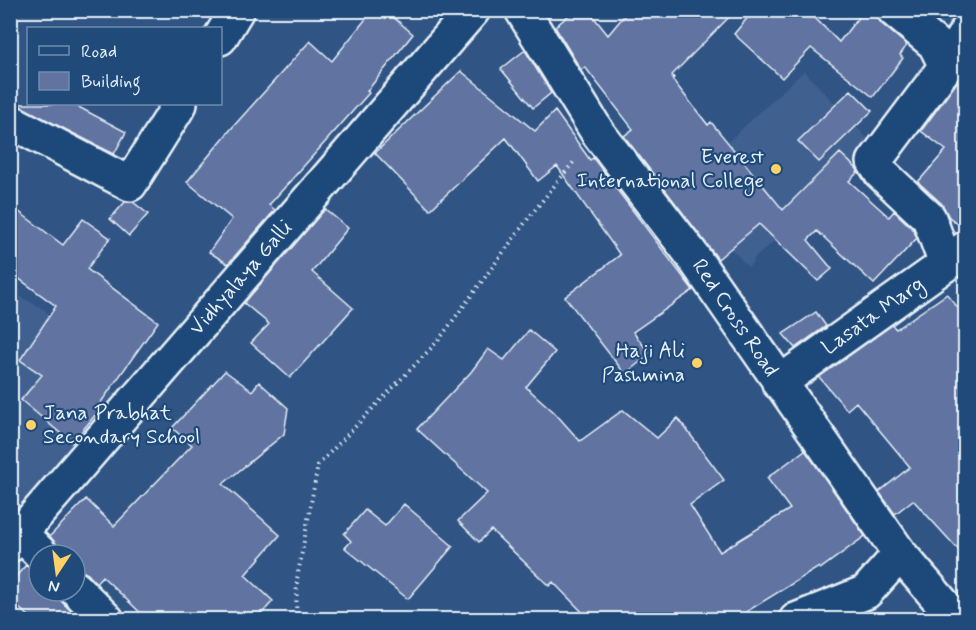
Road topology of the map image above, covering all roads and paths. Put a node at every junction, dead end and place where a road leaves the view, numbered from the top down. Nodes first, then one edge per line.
1 (237, 10) edge
2 (473, 10) edge
3 (522, 10) edge
4 (894, 10) edge
5 (966, 32) edge
6 (222, 35) edge
7 (945, 66) junction
8 (179, 105) edge
9 (10, 121) edge
10 (598, 133) junction
11 (956, 256) edge
12 (779, 383) junction
13 (24, 545) edge
14 (900, 554) junction
15 (87, 600) edge
16 (107, 620) edge
17 (296, 620) edge
18 (796, 620) edge
19 (957, 620) edge

1 - 6 street
2 - 13 street, Vidhyalaya Galli
3 - 10 street, Red Cross Road
4 - 7 street
5 - 7 street
7 - 11 street
8 - 9 street
10 - 12 street, Red Cross Road
10 - 17 path
11 - 12 street, Lasata Marg
12 - 14 street, Red Cross Road
14 - 18 street
14 - 19 street, Red Cross Road
15 - 16 street

